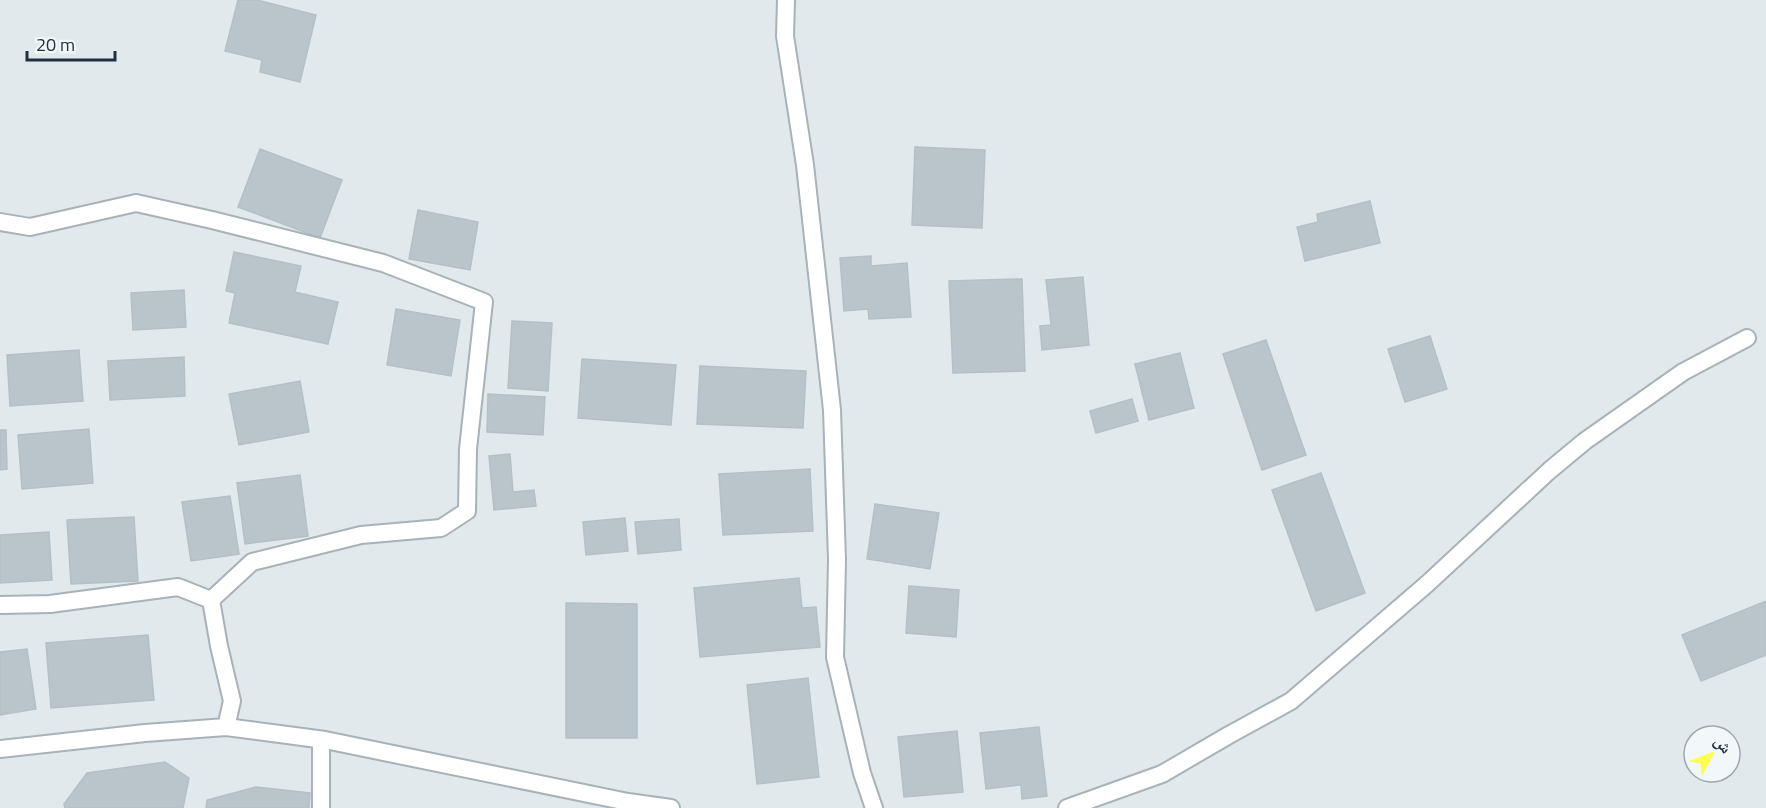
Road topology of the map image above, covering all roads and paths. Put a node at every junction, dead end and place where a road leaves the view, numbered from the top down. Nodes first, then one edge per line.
1 (786, 0) edge
2 (0, 222) edge
3 (1747, 338) dead end
4 (211, 600) junction
5 (0, 605) edge
6 (226, 727) junction
7 (321, 740) junction
8 (0, 749) edge
9 (321, 808) edge
10 (671, 808) edge
11 (873, 808) edge
12 (1067, 808) edge

1 - 11 street
2 - 4 street
3 - 12 street
4 - 5 street
4 - 6 street
6 - 7 street
6 - 8 street
7 - 9 street
7 - 10 street

